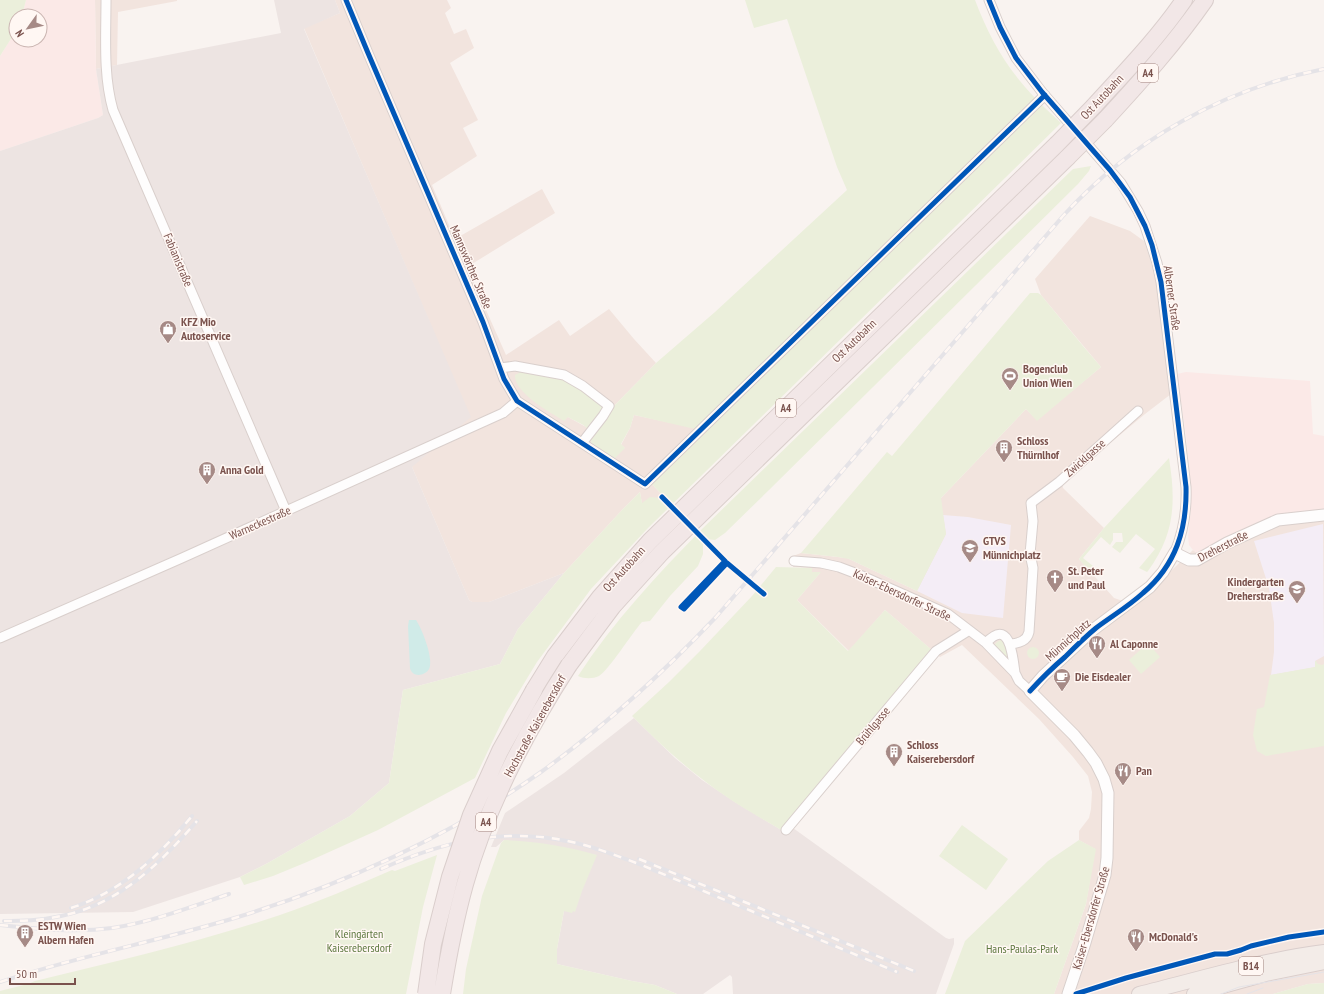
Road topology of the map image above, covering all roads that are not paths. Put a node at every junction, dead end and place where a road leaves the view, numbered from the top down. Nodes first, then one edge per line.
1 (106, 0) edge
2 (346, 0) edge
3 (990, 0) edge
4 (1184, 0) edge
5 (1205, 0) edge
6 (1045, 95) junction
7 (500, 368) junction
8 (516, 401) junction
9 (1138, 411) dead end
10 (582, 443) junction
11 (286, 511) junction
12 (1324, 515) edge
13 (1175, 552) junction
14 (794, 561) dead end
15 (968, 631) junction
16 (0, 638) edge
17 (986, 643) junction
18 (1011, 644) junction
19 (569, 665) joint
20 (1015, 674) junction
21 (534, 690) joint
22 (1030, 691) junction
23 (786, 830) dead end
24 (1324, 952) edge
25 (1324, 962) edge
26 (426, 994) edge
27 (442, 994) edge
28 (1068, 994) edge
29 (1139, 994) edge
30 (1194, 994) edge

1 - 11 street, Fabianistraße
2 - 7 street, Mannswörther Straße
3 - 6 street, Alberner Straße
4 - 21 highway, Ost Autobahn / A4, bridge
5 - 19 highway, Ost Autobahn / A4, bridge
6 - 10 street, Mannswörther Straße
6 - 13 street, Alberner Straße
7 - 8 street, Mannswörther Straße
7 - 10 street
8 - 10 street, Mannswörther Straße
8 - 11 street, Warneckestraße
9 - 18 street, Zwicklgasse
11 - 16 street, Warneckestraße
12 - 13 street, Dreherstraße
13 - 22 street, Münnichplatz
14 - 15 street, Kaiser-Ebersdorfer Straße
15 - 17 street, Kaiser-Ebersdorfer Straße
15 - 23 street, Brühlgasse
17 - 18 street
17 - 20 street, Kaiser-Ebersdorfer Straße
18 - 20 street
19 - 27 highway, Hochstraße Kaiserebersdorf / A4, bridge
20 - 22 street, Kaiser-Ebersdorfer Straße
21 - 26 highway, Hochstraße Kaiserebersdorf / A4, bridge
22 - 28 street, Kaiser-Ebersdorfer Straße
24 - 29 main road, B14
25 - 30 main road, B14

